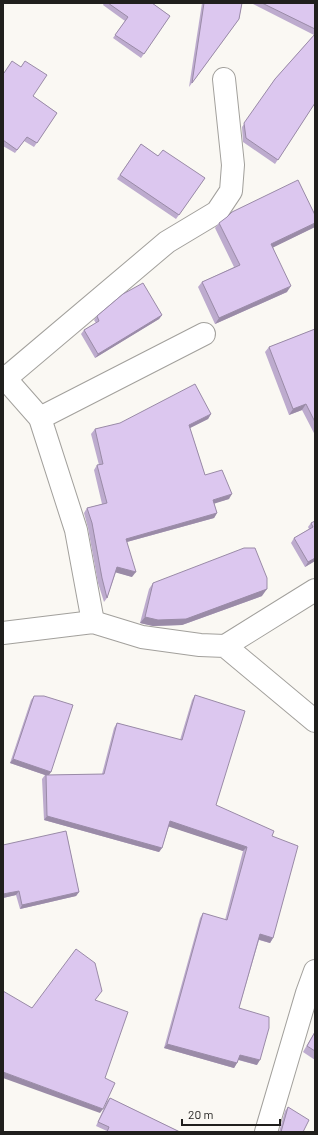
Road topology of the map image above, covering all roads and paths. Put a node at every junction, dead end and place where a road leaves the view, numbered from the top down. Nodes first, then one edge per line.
1 (224, 79) dead end
2 (204, 334) dead end
3 (4, 377) edge
4 (40, 418) junction
5 (315, 590) edge
6 (93, 622) junction
7 (3, 633) edge
8 (225, 646) junction
9 (315, 721) edge
10 (315, 971) edge
11 (266, 1132) edge

1 - 3 street
2 - 4 street
3 - 4 street
4 - 6 street
5 - 8 street
6 - 7 street
6 - 8 street
8 - 9 street
10 - 11 street

